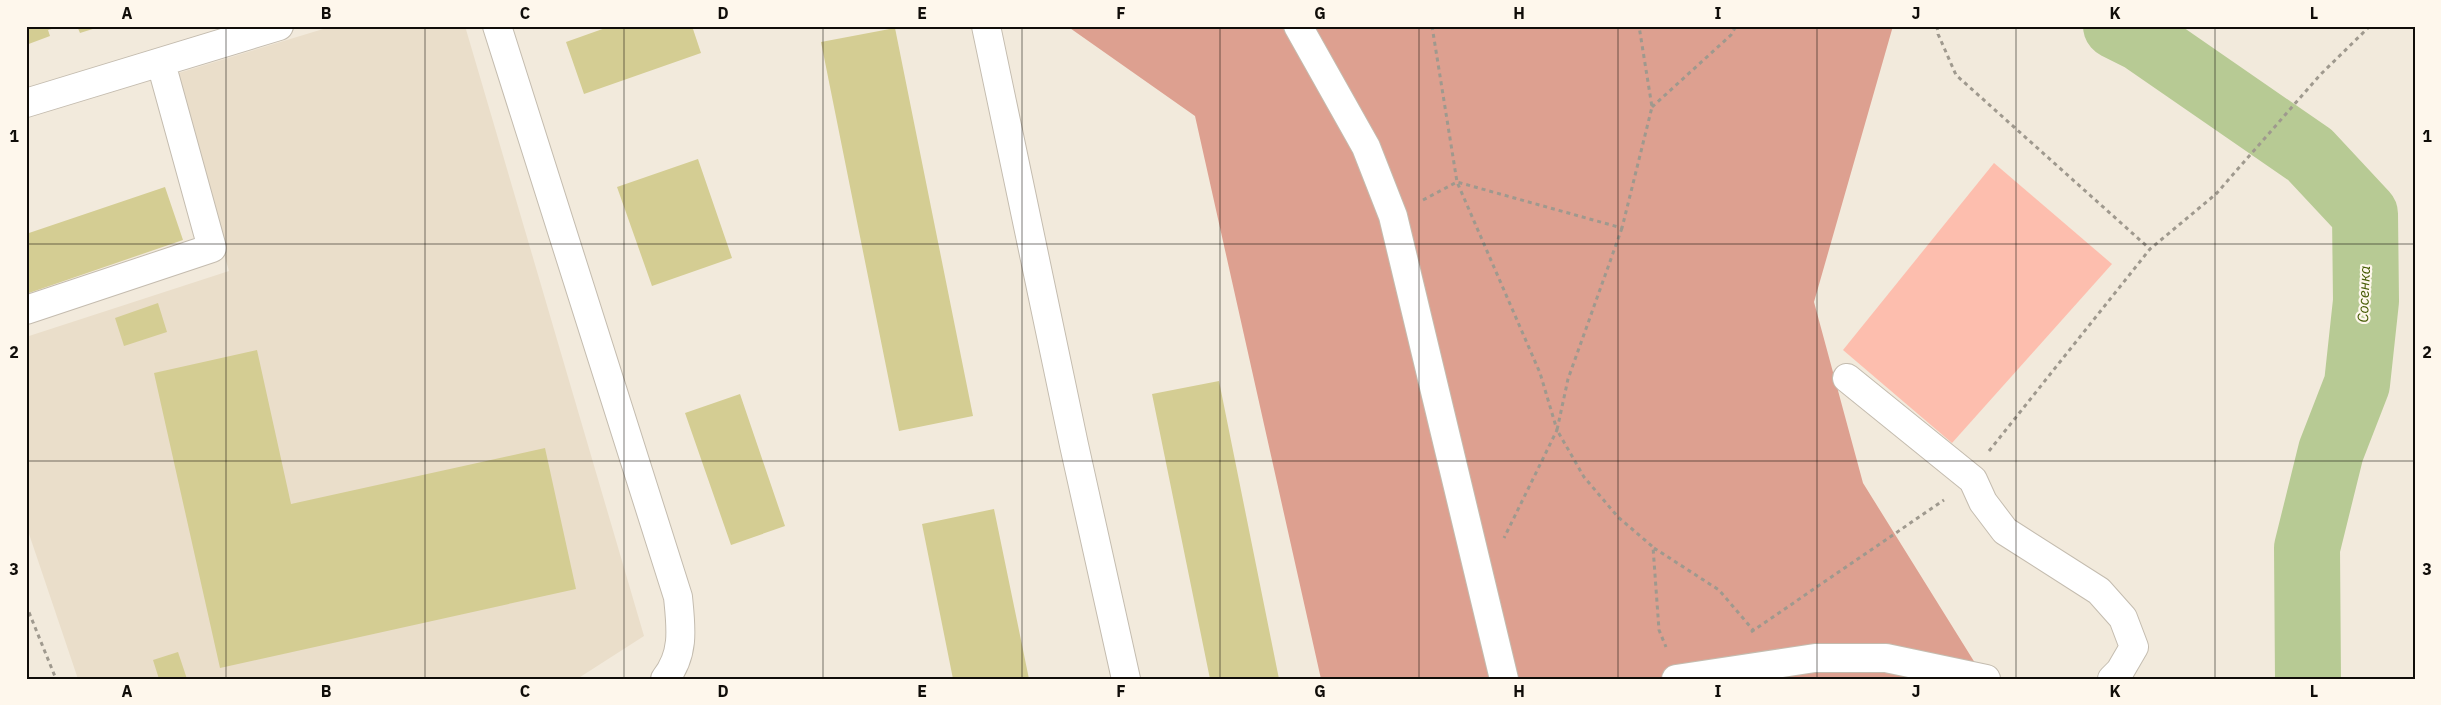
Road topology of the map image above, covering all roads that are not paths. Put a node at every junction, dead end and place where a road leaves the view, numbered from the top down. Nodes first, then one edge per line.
1 (279, 26) edge
2 (497, 26) edge
3 (986, 26) edge
4 (1298, 26) edge
5 (161, 63) junction
6 (26, 103) edge
7 (26, 310) edge
8 (1847, 378) dead end
9 (1677, 678) edge
10 (664, 679) edge
11 (1126, 679) edge
12 (1504, 679) edge
13 (1986, 679) edge
14 (2112, 679) edge

1 - 5 lane
2 - 10 lane
3 - 11 lane
4 - 12 lane
5 - 6 lane
5 - 7 lane
8 - 14 lane
9 - 13 lane

